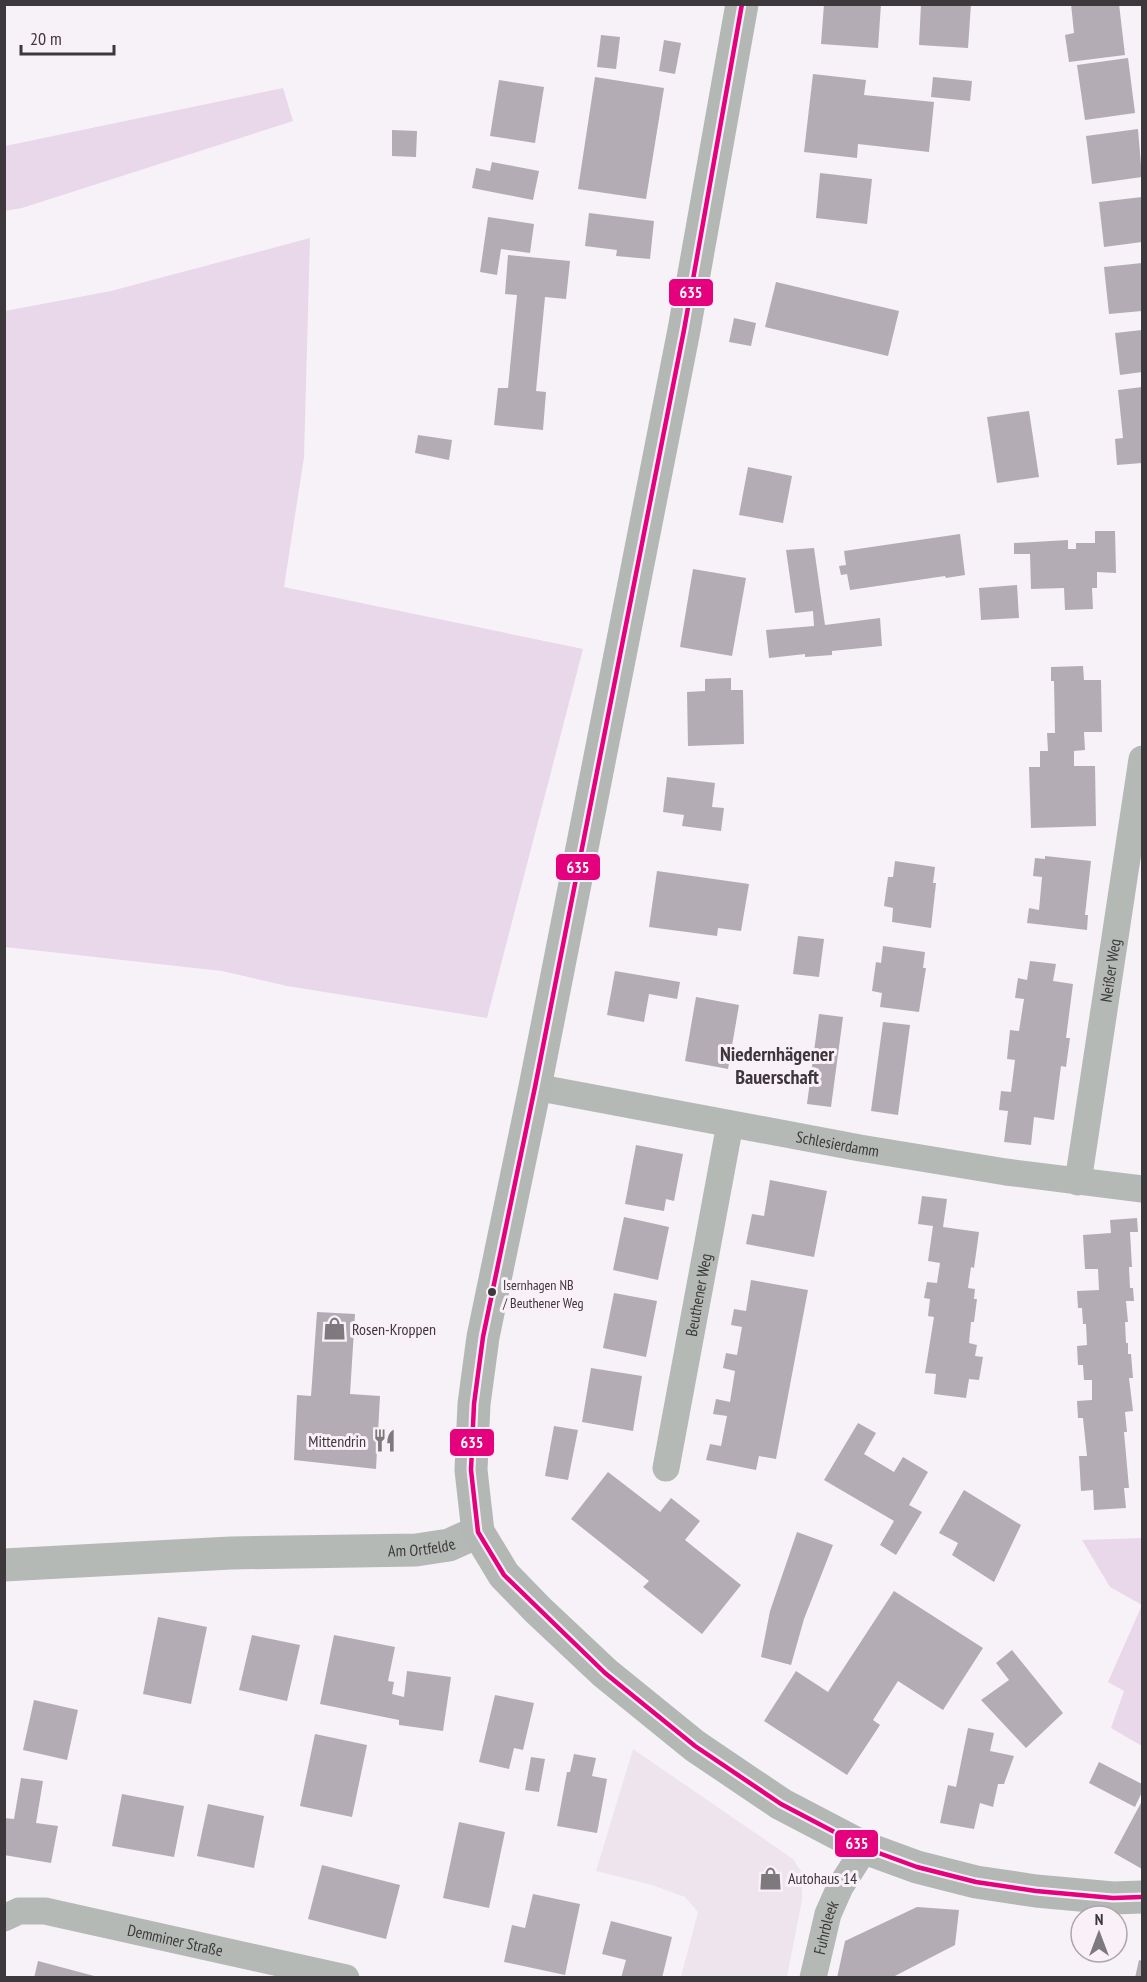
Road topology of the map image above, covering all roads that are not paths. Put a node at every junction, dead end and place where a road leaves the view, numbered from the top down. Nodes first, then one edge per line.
1 (742, 4) edge
2 (1143, 759) edge
3 (535, 1087) junction
4 (730, 1124) junction
5 (1078, 1182) junction
6 (1143, 1189) edge
7 (666, 1468) dead end
8 (478, 1532) junction
9 (4, 1565) edge
10 (865, 1848) junction
11 (1143, 1897) edge
12 (4, 1918) edge
13 (346, 1977) edge
14 (813, 1977) edge

1 - 3 main road
2 - 5 street, Neißer Weg
3 - 4 street, Schlesierdamm
3 - 8 main road
4 - 5 street, Schlesierdamm
4 - 7 street, Beuthener Weg
5 - 6 street, Schlesierdamm
8 - 9 street, Am Ortfelde
8 - 10 main road
10 - 11 main road
10 - 14 street, Fuhrbleek
12 - 13 street, Demminer Straße

